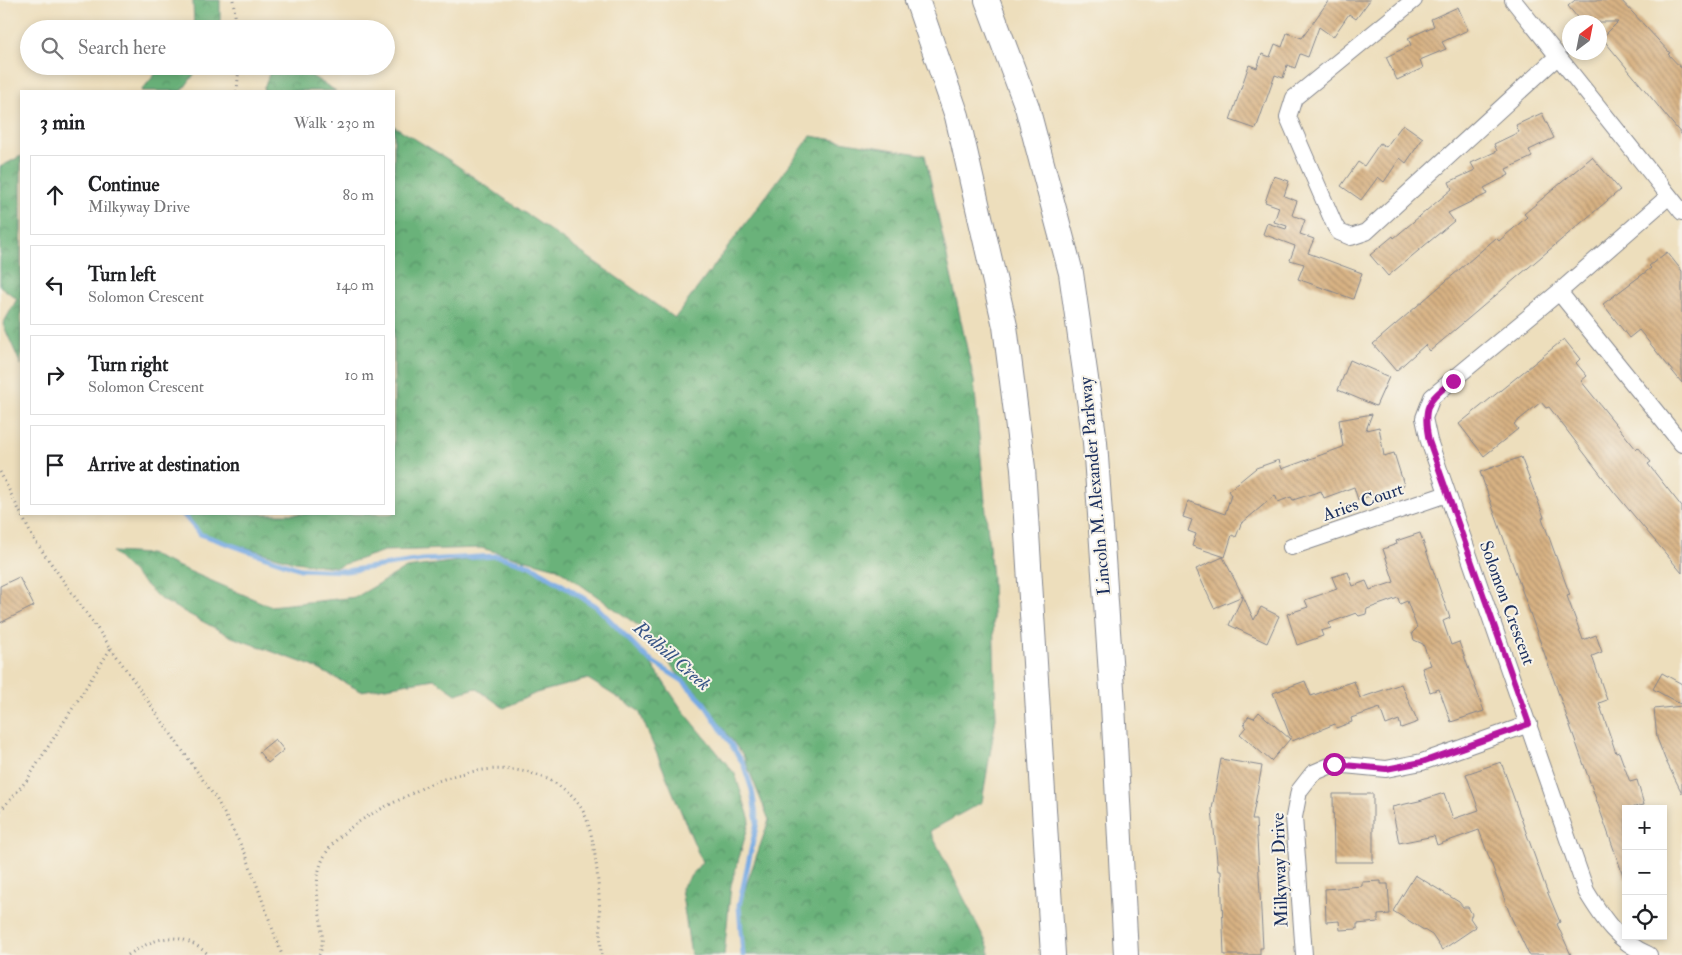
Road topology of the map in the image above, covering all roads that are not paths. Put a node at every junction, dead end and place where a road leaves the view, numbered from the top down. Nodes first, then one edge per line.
1 (917, 0) edge
2 (987, 0) edge
3 (1414, 0) edge
4 (1512, 0) edge
5 (1558, 56) junction
6 (1668, 196) junction
7 (1682, 212) edge
8 (1559, 292) junction
9 (1682, 444) edge
10 (1447, 494) junction
11 (1290, 547) dead end
12 (1529, 724) junction
13 (1053, 955) edge
14 (1126, 955) edge
15 (1304, 955) edge
16 (1649, 955) edge

1 - 13 highway
2 - 14 highway, Lincoln M. Alexander Parkway
3 - 5 street
4 - 5 street
5 - 6 street
6 - 7 street
6 - 8 street, Solomon Crescent
8 - 9 street
8 - 10 street, Solomon Crescent
10 - 11 street, Aries Court
10 - 12 street, Solomon Crescent
12 - 15 street, Milkyway Drive
12 - 16 street, Solomon Crescent

